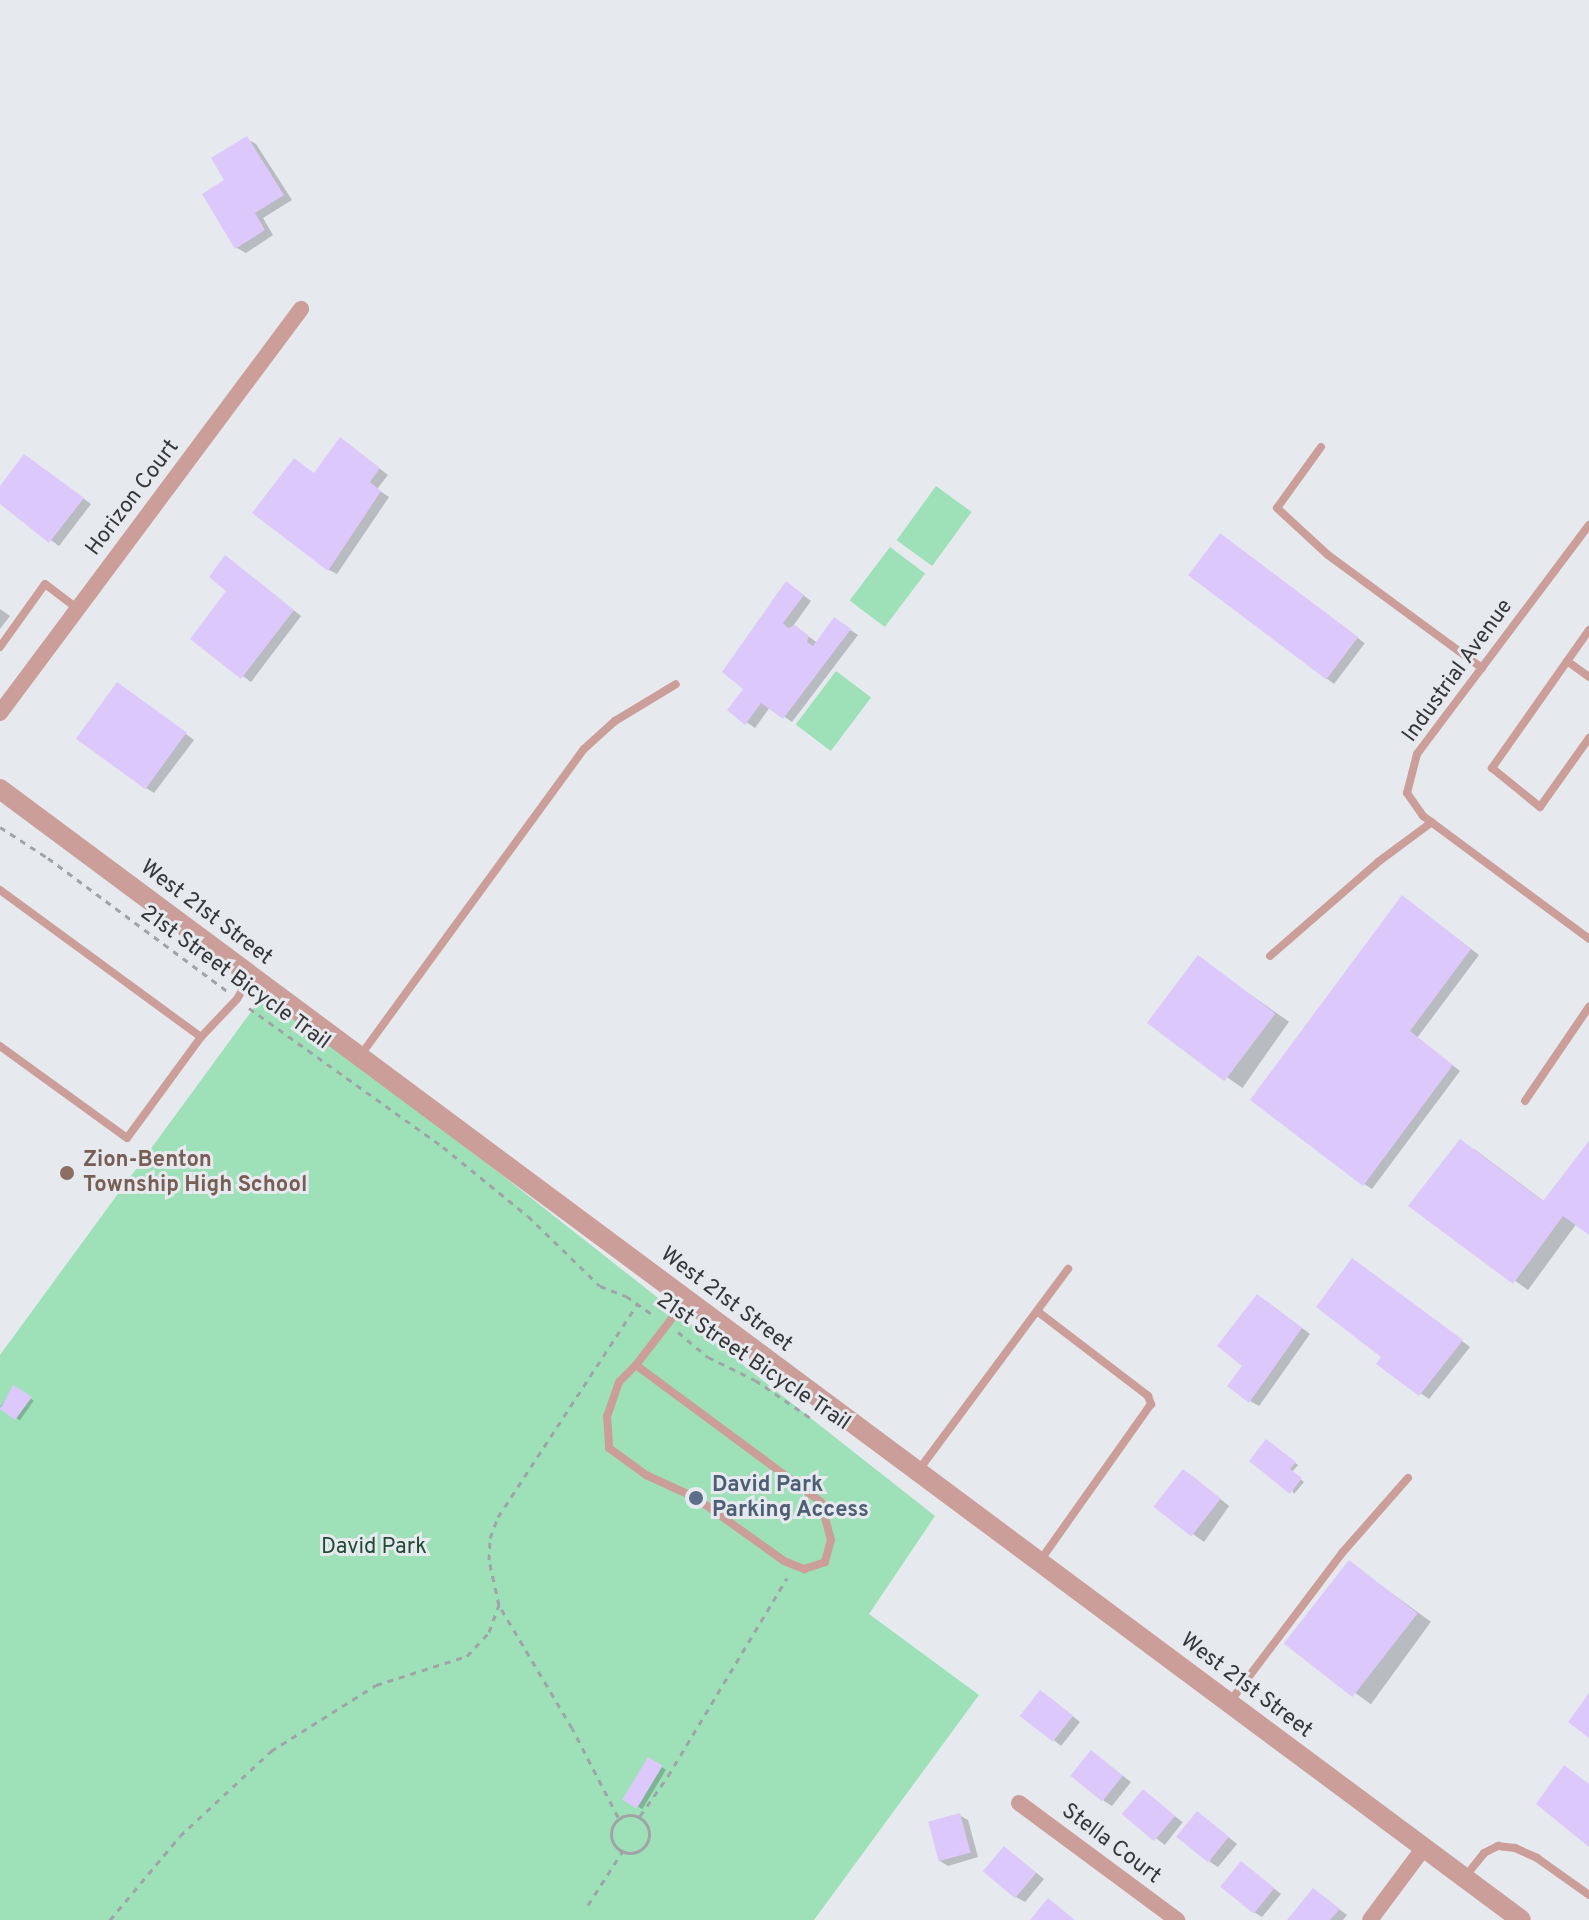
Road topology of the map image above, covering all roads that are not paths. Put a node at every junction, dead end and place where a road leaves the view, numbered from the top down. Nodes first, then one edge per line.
1 (301, 309) dead end
2 (1321, 447) dead end
3 (1589, 525) edge
4 (78, 609) junction
5 (1589, 630) edge
6 (0, 647) edge
7 (1567, 661) junction
8 (1482, 668) junction
9 (1589, 677) edge
10 (676, 684) dead end
11 (0, 713) edge
12 (1589, 738) edge
13 (0, 789) edge
14 (1432, 822) junction
15 (0, 890) edge
16 (1589, 939) edge
17 (1270, 956) dead end
18 (252, 976) junction
19 (1589, 1007) edge
20 (201, 1037) junction
21 (0, 1046) edge
22 (360, 1057) junction
23 (1525, 1101) dead end
24 (1068, 1269) dead end
25 (686, 1300) junction
26 (1037, 1311) junction
27 (636, 1365) junction
28 (917, 1472) junction
29 (1408, 1478) dead end
30 (1039, 1562) junction
31 (1229, 1704) junction
32 (1019, 1803) dead end
33 (1423, 1849) junction
34 (1464, 1878) junction
35 (1589, 1895) edge
36 (1177, 1920) edge
37 (1370, 1920) edge
38 (1521, 1920) edge

1 - 4 street, Horizon Court
2 - 8 lane
3 - 8 lane, Industrial Avenue
4 - 6 lane
4 - 11 street, Horizon Court
5 - 7 lane
7 - 9 lane
7 - 12 lane
8 - 14 lane, Industrial Avenue
10 - 22 lane
13 - 18 street, West 21st Street
14 - 16 lane, Industrial Avenue
14 - 17 lane
15 - 20 lane
18 - 20 lane
18 - 22 street, West 21st Street
19 - 23 lane
20 - 21 lane
22 - 25 street, West 21st Street
24 - 26 lane
25 - 27 lane
25 - 28 street, West 21st Street
26 - 28 lane
26 - 30 lane
27 - 27 lane
28 - 30 street, West 21st Street
29 - 31 lane
30 - 31 street, West 21st Street
31 - 33 street, West 21st Street
32 - 36 street, Stella Court
33 - 34 street, West 21st Street
33 - 37 street
34 - 35 lane
34 - 38 street, West 21st Street

